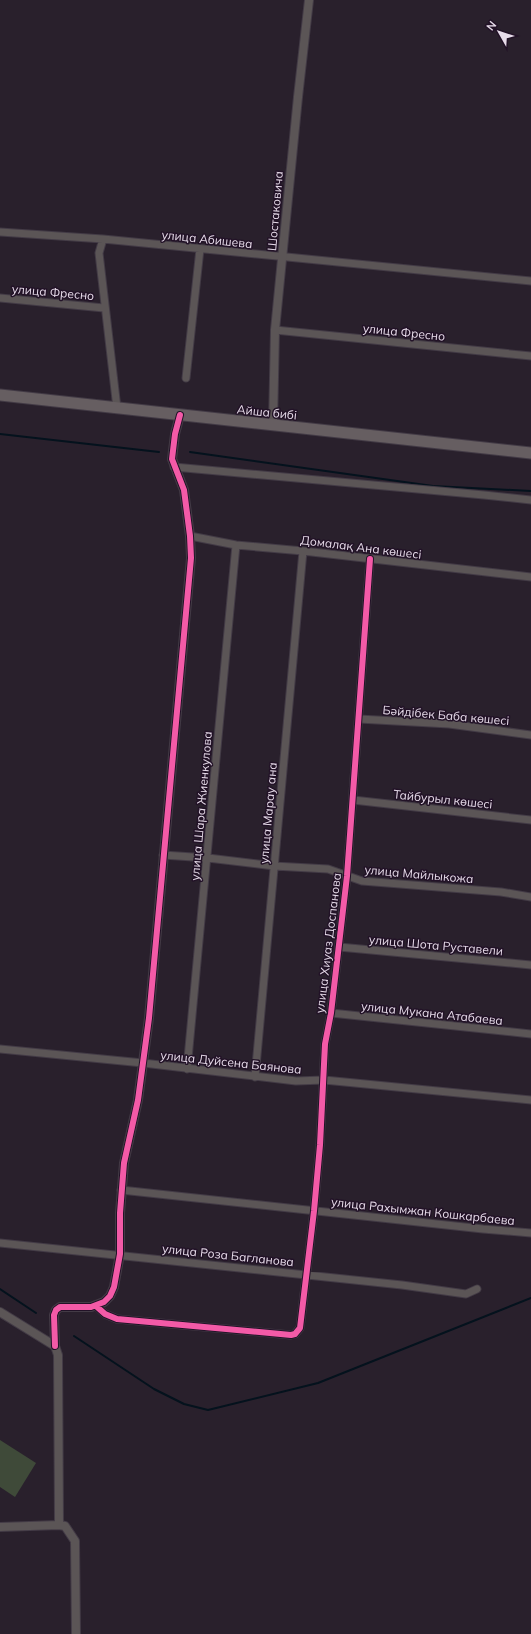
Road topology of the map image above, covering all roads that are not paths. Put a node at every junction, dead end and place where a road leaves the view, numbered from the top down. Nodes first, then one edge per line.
1 (309, 0) edge
2 (0, 232) edge
3 (103, 239) junction
4 (200, 249) junction
5 (283, 257) junction
6 (531, 281) edge
7 (0, 298) edge
8 (104, 308) junction
9 (275, 330) junction
10 (531, 356) edge
11 (186, 378) dead end
12 (0, 395) edge
13 (117, 408) junction
14 (180, 415) junction
15 (273, 425) junction
16 (531, 453) edge
17 (173, 463) junction
18 (531, 500) edge
19 (190, 536) junction
20 (236, 545) junction
21 (303, 551) junction
22 (370, 559) junction
23 (531, 577) edge
24 (359, 718) junction
25 (531, 735) edge
26 (353, 800) junction
27 (531, 820) edge
28 (163, 855) junction
29 (208, 858) junction
30 (274, 866) junction
31 (347, 876) junction
32 (531, 897) edge
33 (339, 947) junction
34 (531, 965) edge
35 (331, 1013) junction
36 (531, 1034) edge
37 (0, 1050) edge
38 (143, 1063) junction
39 (187, 1069) junction
40 (255, 1077) junction
41 (324, 1080) junction
42 (531, 1100) edge
43 (121, 1190) junction
44 (314, 1211) junction
45 (531, 1233) edge
46 (0, 1243) edge
47 (120, 1254) junction
48 (307, 1275) junction
49 (477, 1289) dead end
50 (96, 1306) junction
51 (0, 1312) edge
52 (56, 1346) junction
53 (59, 1525) junction
54 (0, 1527) edge
55 (76, 1634) edge

1 - 5 street, Шостаковича
2 - 3 street, улица Абишева
3 - 4 street, улица Абишева
3 - 8 street
4 - 5 street, улица Абишева
4 - 11 street
5 - 6 street, улица Абишева
5 - 9 street, Шостаковича
7 - 8 street, улица Фресно
8 - 13 street
9 - 10 street, улица Фресно
9 - 15 street, Шостаковича
12 - 13 main road, Айша бибі
13 - 14 main road, Айша бибі
14 - 15 main road, Айша бибі
14 - 17 street
15 - 16 main road, Айша бибі
17 - 18 street
17 - 19 street
19 - 20 street, Домалақ Ана көшесі
19 - 28 street
20 - 21 street, Домалақ Ана көшесі
20 - 29 street, улица Шара Жиенкулова
21 - 22 street, Домалақ Ана көшесі
21 - 30 street, улица Марау ана
22 - 23 street, Домалақ Ана көшесі
22 - 24 street, улица Хиуаз Доспанова
24 - 25 street, Бәйдібек Баба көшесі
24 - 26 street, улица Хиуаз Доспанова
26 - 27 street, Тайбурыл көшесі
26 - 31 street, улица Хиуаз Доспанова
28 - 29 street, улица Майлыкожа
28 - 38 street
29 - 30 street, улица Майлыкожа
29 - 39 street, улица Шара Жиенкулова
30 - 31 street, улица Майлыкожа
30 - 40 street, улица Марау ана
31 - 32 street, улица Майлыкожа
31 - 33 street, улица Хиуаз Доспанова
33 - 34 street, улица Шота Руставели
33 - 35 street, улица Хиуаз Доспанова
35 - 36 street, улица Мукана Атабаева
35 - 41 street, улица Хиуаз Доспанова
37 - 38 street, улица Дуйсена Баянова
38 - 39 street, улица Дуйсена Баянова
38 - 43 street
39 - 40 street, улица Дуйсена Баянова
40 - 41 street, улица Дуйсена Баянова
41 - 42 street, улица Дуйсена Баянова
41 - 44 street, улица Хиуаз Доспанова
43 - 44 street, улица Рахымжан Кошкарбаева
43 - 47 street
44 - 45 street, улица Рахымжан Кошкарбаева
44 - 48 street, улица Хиуаз Доспанова
46 - 47 street, улица Роза Багланова
47 - 48 street, улица Роза Багланова
47 - 50 street
48 - 49 street, улица Роза Багланова
48 - 50 street, улица Хиуаз Доспанова
50 - 52 street
51 - 52 street
52 - 53 street
53 - 54 street
53 - 55 street

